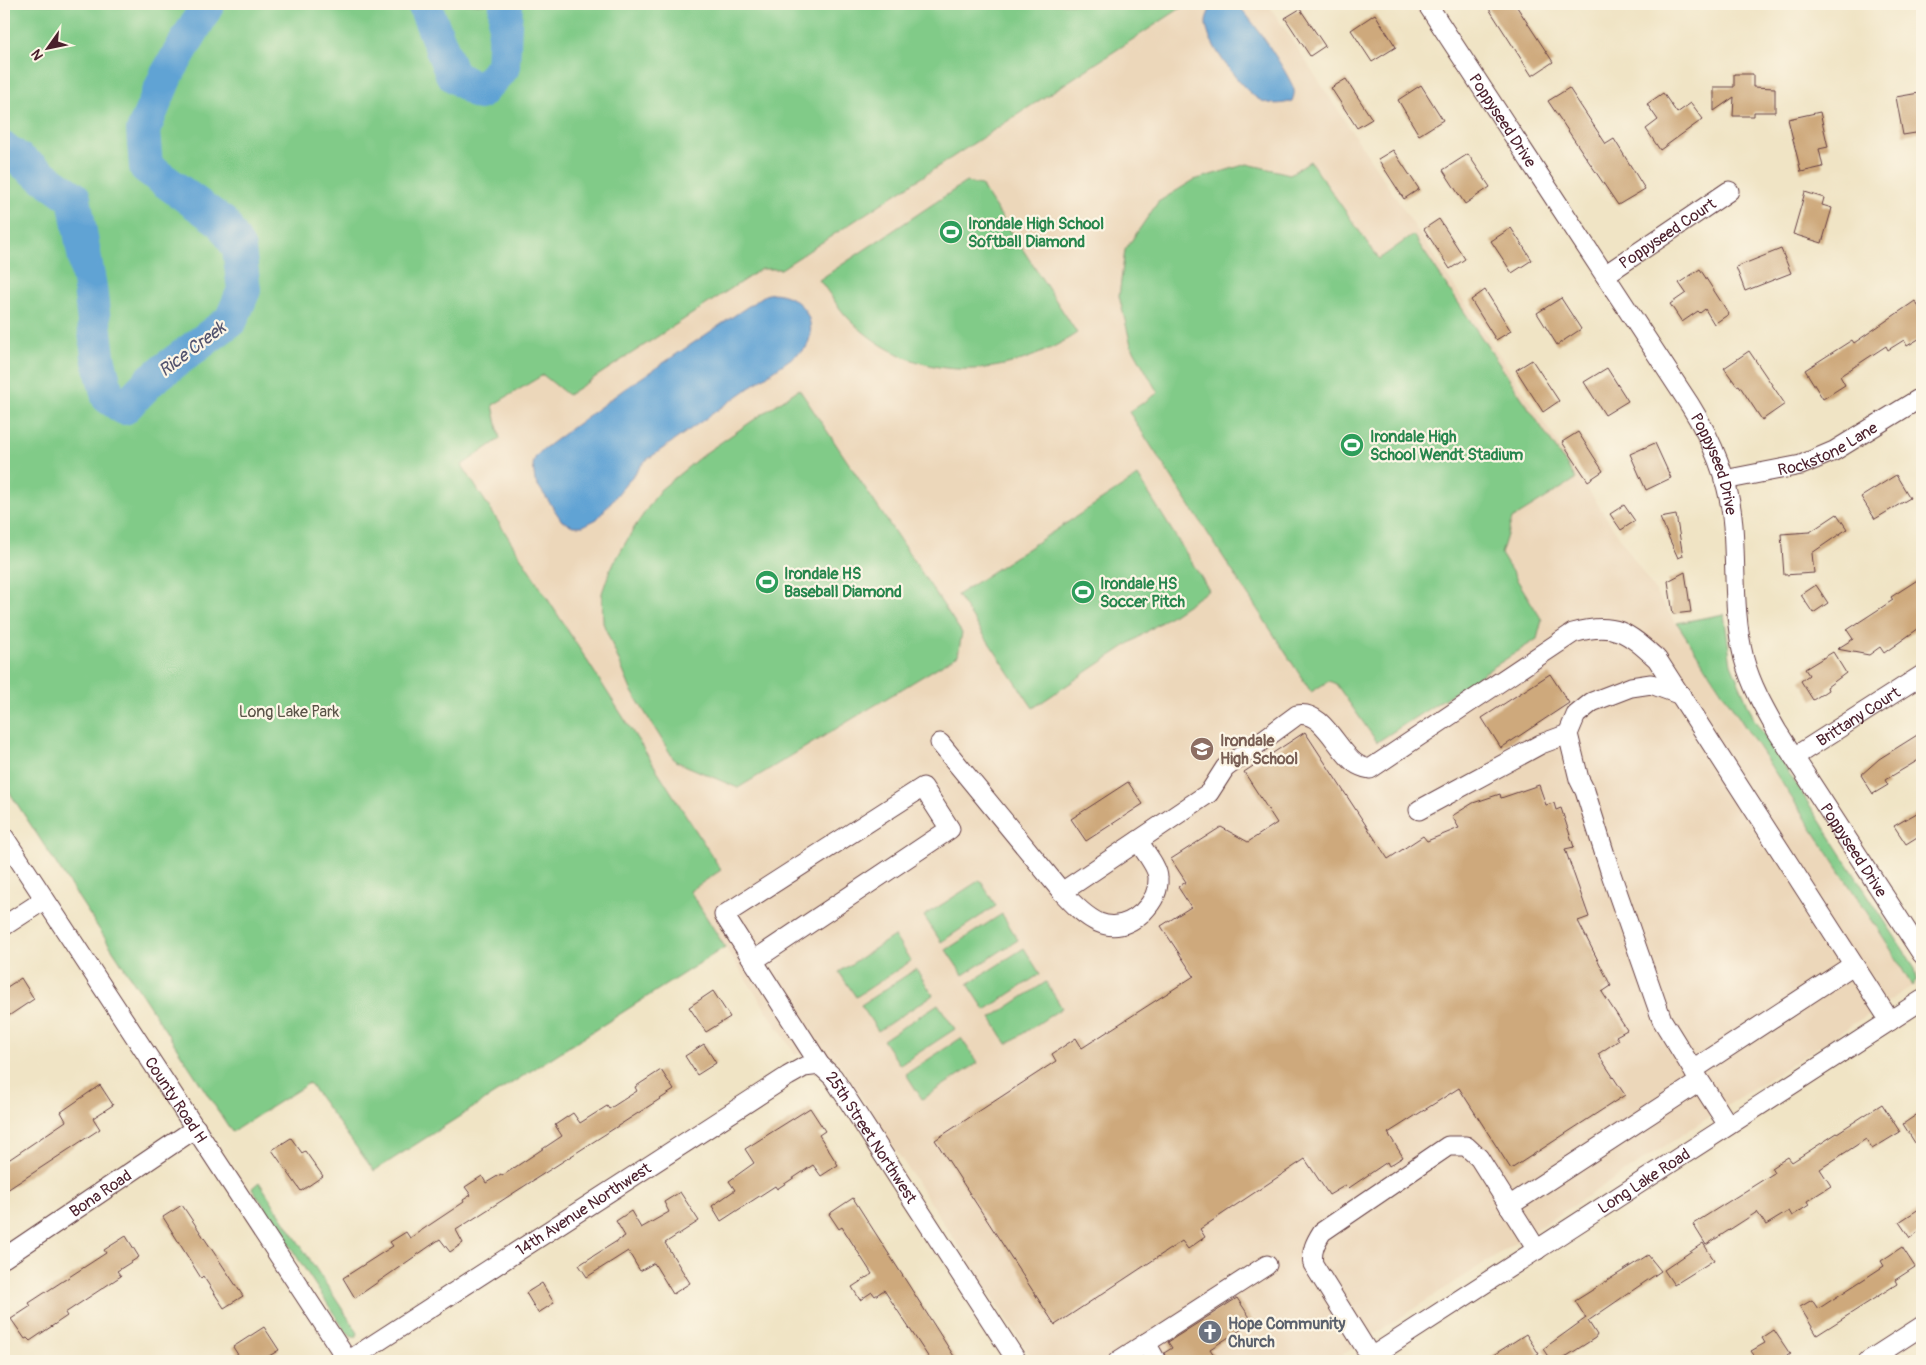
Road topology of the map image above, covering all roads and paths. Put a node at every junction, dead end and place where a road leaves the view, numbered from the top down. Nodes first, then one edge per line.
1 (1427, 4) edge
2 (1729, 190) dead end
3 (1605, 275) junction
4 (1922, 397) edge
5 (1724, 480) junction
6 (1922, 675) edge
7 (1681, 695) junction
8 (1568, 734) junction
9 (940, 743) dead end
10 (1794, 757) junction
11 (1419, 810) dead end
12 (4, 837) edge
13 (1138, 841) junction
14 (1062, 892) junction
15 (44, 900) junction
16 (4, 926) edge
17 (1922, 954) edge
18 (753, 961) junction
19 (1853, 965) junction
20 (1922, 1000) edge
21 (1890, 1021) junction
22 (820, 1065) junction
23 (1696, 1076) junction
24 (1728, 1126) junction
25 (196, 1128) junction
26 (1509, 1206) junction
27 (1537, 1250) junction
28 (4, 1258) edge
29 (1267, 1265) dead end
30 (1922, 1326) edge
31 (1146, 1343) junction
32 (1155, 1359) dead end
33 (1368, 1359) edge
34 (348, 1361) edge
35 (1017, 1361) edge
36 (1118, 1361) edge
37 (1868, 1361) edge

1 - 3 street, Poppyseed Drive
2 - 3 street, Poppyseed Court
3 - 5 street, Poppyseed Drive
4 - 5 street, Rockstone Lane
5 - 10 street, Poppyseed Drive
6 - 10 street, Brittany Court
7 - 8 street
7 - 13 street
7 - 19 street
8 - 11 street
8 - 23 street
9 - 14 street
10 - 17 street, Poppyseed Drive
12 - 15 street, County Road H
13 - 14 street
13 - 14 street
15 - 16 street
15 - 25 street, County Road H
18 - 18 street, 25th Street Northwest
18 - 22 street, 25th Street Northwest
19 - 21 street
19 - 23 street
20 - 21 street, Long Lake Road
21 - 24 street, Long Lake Road
22 - 34 street, 14th Avenue Northwest
22 - 35 street, 25th Street Northwest
23 - 24 street
23 - 26 street
24 - 27 street, Long Lake Road
25 - 28 street, Bona Road
25 - 34 street, County Road H
26 - 27 street
26 - 33 street
27 - 33 street, Long Lake Road
29 - 31 street
30 - 37 street
31 - 32 street
31 - 36 street

